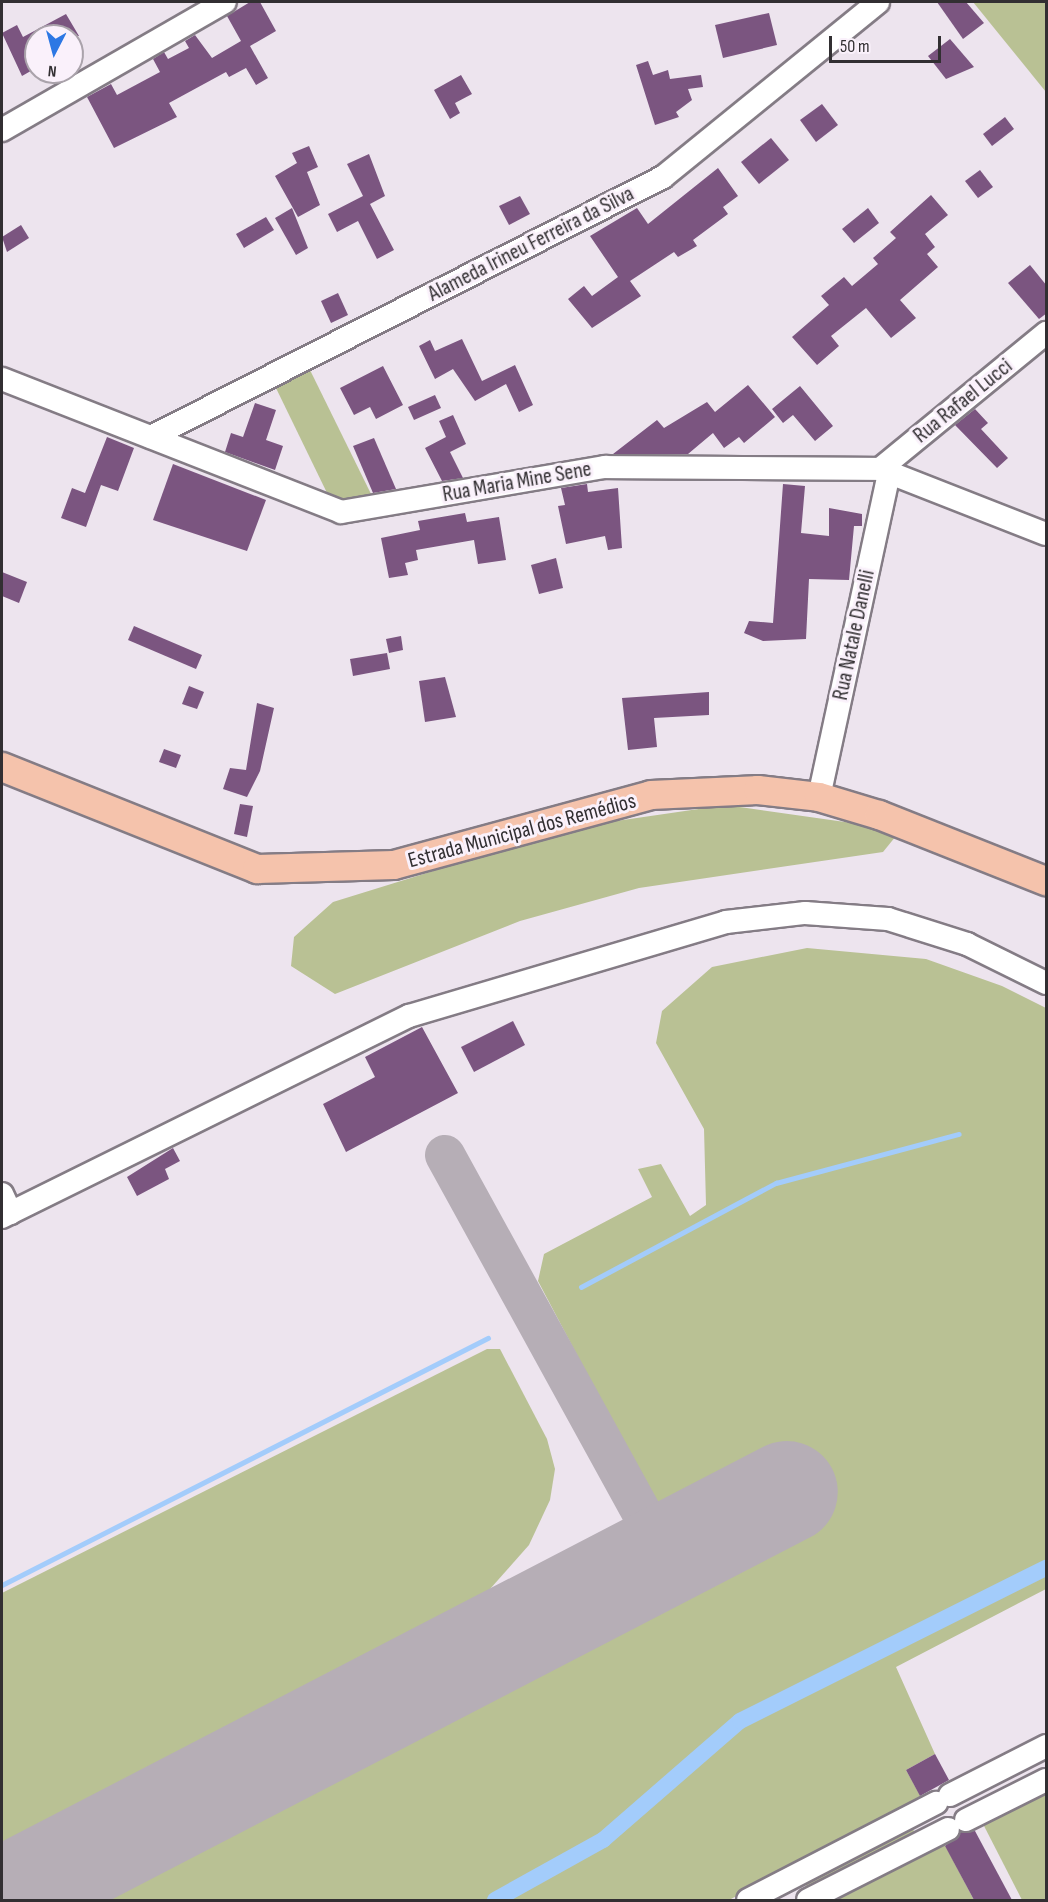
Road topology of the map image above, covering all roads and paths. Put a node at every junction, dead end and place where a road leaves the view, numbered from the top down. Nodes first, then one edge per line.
1 (225, 2) edge
2 (878, 2) edge
3 (2, 130) edge
4 (1047, 333) edge
5 (2, 379) edge
6 (151, 437) junction
7 (884, 471) junction
8 (1047, 534) edge
9 (2, 767) edge
10 (819, 797) junction
11 (1047, 881) edge
12 (1047, 983) edge
13 (5, 1208) edge
14 (1047, 1746) edge
15 (1047, 1780) edge
16 (774, 1895) edge
17 (748, 1900) edge
18 (808, 1900) edge

1 - 3 street
2 - 6 street, Alameda Irineu Ferreira da Silva
4 - 7 street, Rua Rafael Lucci
5 - 6 street, Rua Maria Mine Sene
6 - 7 street, Rua Maria Mine Sene
7 - 8 street, Rua Maria Mine Sene
7 - 10 street, Rua Natale Danelli
9 - 10 main road, Estrada Municipal dos Remédios
10 - 11 main road, Estrada Municipal dos Remédios
12 - 13 street
14 - 16 street
15 - 18 street
16 - 17 street

